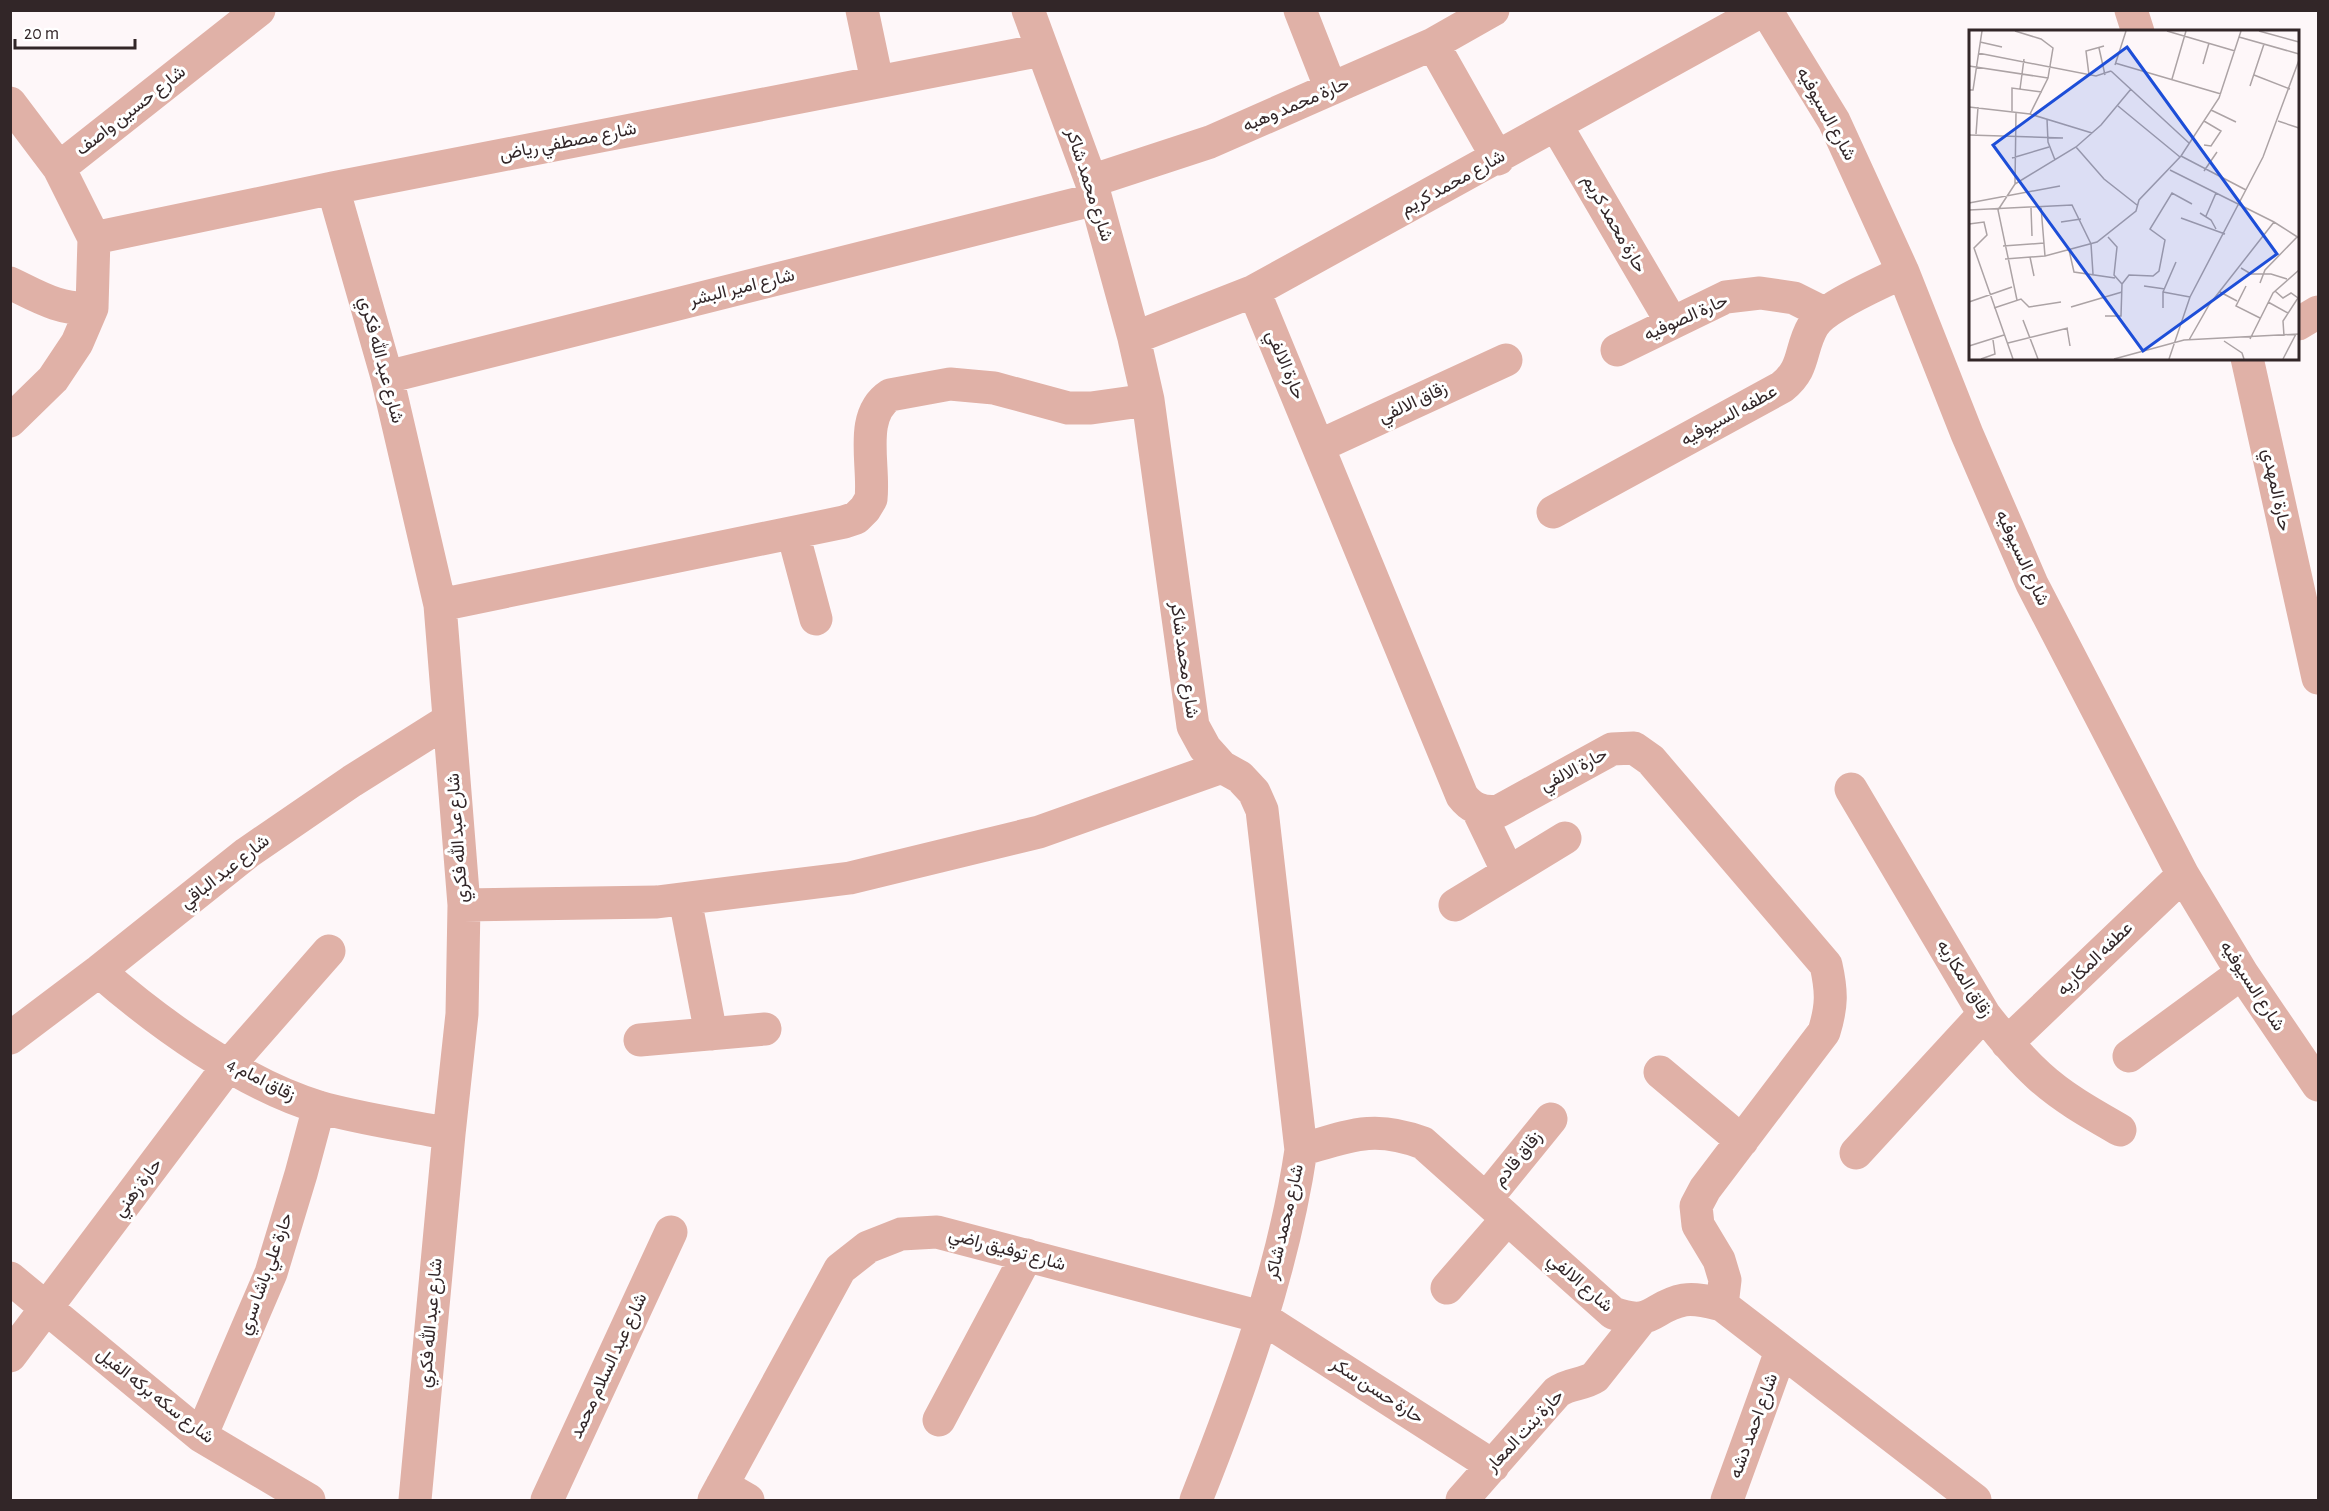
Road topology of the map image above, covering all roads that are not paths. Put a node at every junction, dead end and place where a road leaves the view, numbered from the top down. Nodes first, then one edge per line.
1 (259, 10) edge
2 (862, 10) edge
3 (1028, 10) edge
4 (1300, 10) edge
5 (1492, 10) edge
6 (1765, 10) edge
7 (2131, 10) edge
8 (2137, 30) edge
9 (1433, 44) junction
10 (1042, 50) junction
11 (878, 81) junction
12 (1331, 89) junction
13 (10, 103) edge
14 (1556, 125) junction
15 (1498, 159) junction
16 (59, 168) junction
17 (333, 188) junction
18 (1094, 190) junction
19 (94, 238) junction
20 (1903, 272) junction
21 (10, 283) edge
22 (1254, 291) junction
23 (92, 308) junction
24 (1824, 312) junction
25 (2319, 312) edge
26 (1672, 323) junction
27 (2299, 323) edge
28 (1134, 338) junction
29 (1617, 350) dead end
30 (1506, 360) dead end
31 (2247, 360) edge
32 (387, 377) junction
33 (1148, 400) junction
34 (10, 421) edge
35 (1319, 446) junction
36 (1553, 512) dead end
37 (793, 533) junction
38 (440, 605) junction
39 (816, 619) dead end
40 (2312, 621) edge
41 (2319, 678) edge
42 (449, 720) junction
43 (1222, 767) junction
44 (1851, 789) dead end
45 (1478, 810) junction
46 (1565, 838) dead end
47 (1508, 872) junction
48 (2183, 876) junction
49 (686, 899) junction
50 (464, 905) junction
51 (1455, 905) dead end
52 (329, 951) dead end
53 (99, 971) junction
54 (2242, 973) junction
55 (1984, 1014) junction
56 (765, 1029) dead end
57 (711, 1034) junction
58 (10, 1038) edge
59 (640, 1040) dead end
60 (2007, 1043) junction
61 (2129, 1056) dead end
62 (229, 1065) junction
63 (1660, 1072) dead end
64 (2319, 1085) edge
65 (319, 1107) junction
66 (1551, 1119) dead end
67 (2120, 1130) dead end
68 (449, 1134) junction
69 (1742, 1141) junction
70 (1301, 1150) junction
71 (1856, 1153) dead end
72 (1496, 1209) junction
73 (671, 1232) dead end
74 (1028, 1256) junction
75 (10, 1278) edge
76 (1447, 1288) dead end
77 (1722, 1305) junction
78 (47, 1310) junction
79 (1261, 1317) junction
80 (1641, 1319) junction
81 (1781, 1351) junction
82 (10, 1356) edge
83 (939, 1420) dead end
84 (201, 1436) junction
85 (1493, 1466) junction
86 (1943, 1491) edge
87 (728, 1495) edge
88 (309, 1500) edge
89 (415, 1500) edge
90 (547, 1500) edge
91 (1196, 1500) edge
92 (1462, 1500) edge
93 (1726, 1500) edge
94 (1975, 1500) edge

1 - 16 street, شارع حسين واصف
2 - 11 street
3 - 10 street, شارع محمد شاكر
4 - 12 street
5 - 9 street, حارة محمد وهبه
6 - 14 street, شارع محمد كريم
6 - 20 street, شارع السيوفيه
7 - 8 street
9 - 12 street, حارة محمد وهبه
9 - 15 street
10 - 11 street, شارع مصطفي رياض
10 - 18 street, شارع محمد شاكر
11 - 17 street, شارع مصطفي رياض
12 - 18 street, حارة محمد وهبه
13 - 16 street
14 - 15 street, شارع محمد كريم
14 - 26 street, حارة محمد كريم
15 - 22 street, شارع محمد كريم
16 - 19 street
17 - 19 street, شارع مصطفي رياض
17 - 32 street, شارع عبد الله فكري
18 - 28 street, شارع محمد شاكر
18 - 32 street, شارع امير البشر
19 - 23 street
20 - 24 street, عطفه السيوفيه
20 - 48 street, شارع السيوفيه
21 - 23 street
22 - 28 street, شارع محمد كريم
22 - 35 street, حارة الالفي
23 - 34 street
24 - 26 street, حارة الصوفيه
24 - 36 street, عطفه السيوفيه
25 - 27 street
26 - 29 street, حارة الصوفيه
28 - 33 street, شارع محمد شاكر
30 - 35 street, زقاق الالفي
31 - 40 street, حارة المهدي
32 - 38 street, شارع عبد الله فكري
33 - 37 street
33 - 43 street, شارع محمد شاكر
35 - 45 street, حارة الالفي
37 - 38 street
37 - 39 street
38 - 42 street, شارع عبد الله فكري
40 - 41 street, حارة المهدي
42 - 50 street, شارع عبد الله فكري
42 - 53 street, شارع عبد الباقي
43 - 49 street
43 - 70 street, شارع محمد شاكر
44 - 55 street, زقاق المكاريه
45 - 47 street
45 - 69 street, حارة الالفي
46 - 47 street
47 - 51 street
48 - 54 street, شارع السيوفيه
48 - 60 street, عطفه المكاريه
49 - 50 street
49 - 57 street
50 - 68 street, شارع عبد الله فكري
52 - 62 street, حارة زهني
53 - 58 street, شارع عبد الباقي
53 - 62 street, زقاق امام 4
54 - 61 street
54 - 64 street, شارع السيوفيه
55 - 60 street, زقاق المكاريه
55 - 71 street
56 - 57 street
57 - 59 street
60 - 67 street, زقاق المكاريه
62 - 65 street, زقاق امام 4
62 - 78 street, حارة زهني
63 - 69 street
65 - 68 street, زقاق امام 4
65 - 84 street, حارة علي باشا سري
66 - 72 street, زقاق قادم
68 - 89 street, شارع عبد الله فكري
69 - 77 street, حارة الالفي
70 - 72 street, شارع الالفي
70 - 79 street, شارع محمد شاكر
72 - 76 street, زقاق قادم
72 - 80 street, شارع الالفي
73 - 90 street, شارع عبد السلام محمد
74 - 79 street, شارع توفيق راضي
74 - 83 street
74 - 87 street, شارع توفيق راضي
75 - 78 street, شارع سكه بركه الفيل
77 - 80 street
77 - 81 street
78 - 82 street, حارة زهني
78 - 84 street, شارع سكه بركه الفيل
79 - 85 street, حارة حسن سكر
79 - 91 street, شارع محمد شاكر
80 - 85 street, حارة بنت المعار
81 - 86 street
81 - 93 street, شارع احمد دشه
84 - 88 street, شارع سكه بركه الفيل
85 - 92 street, حارة بنت المعار
86 - 94 street

